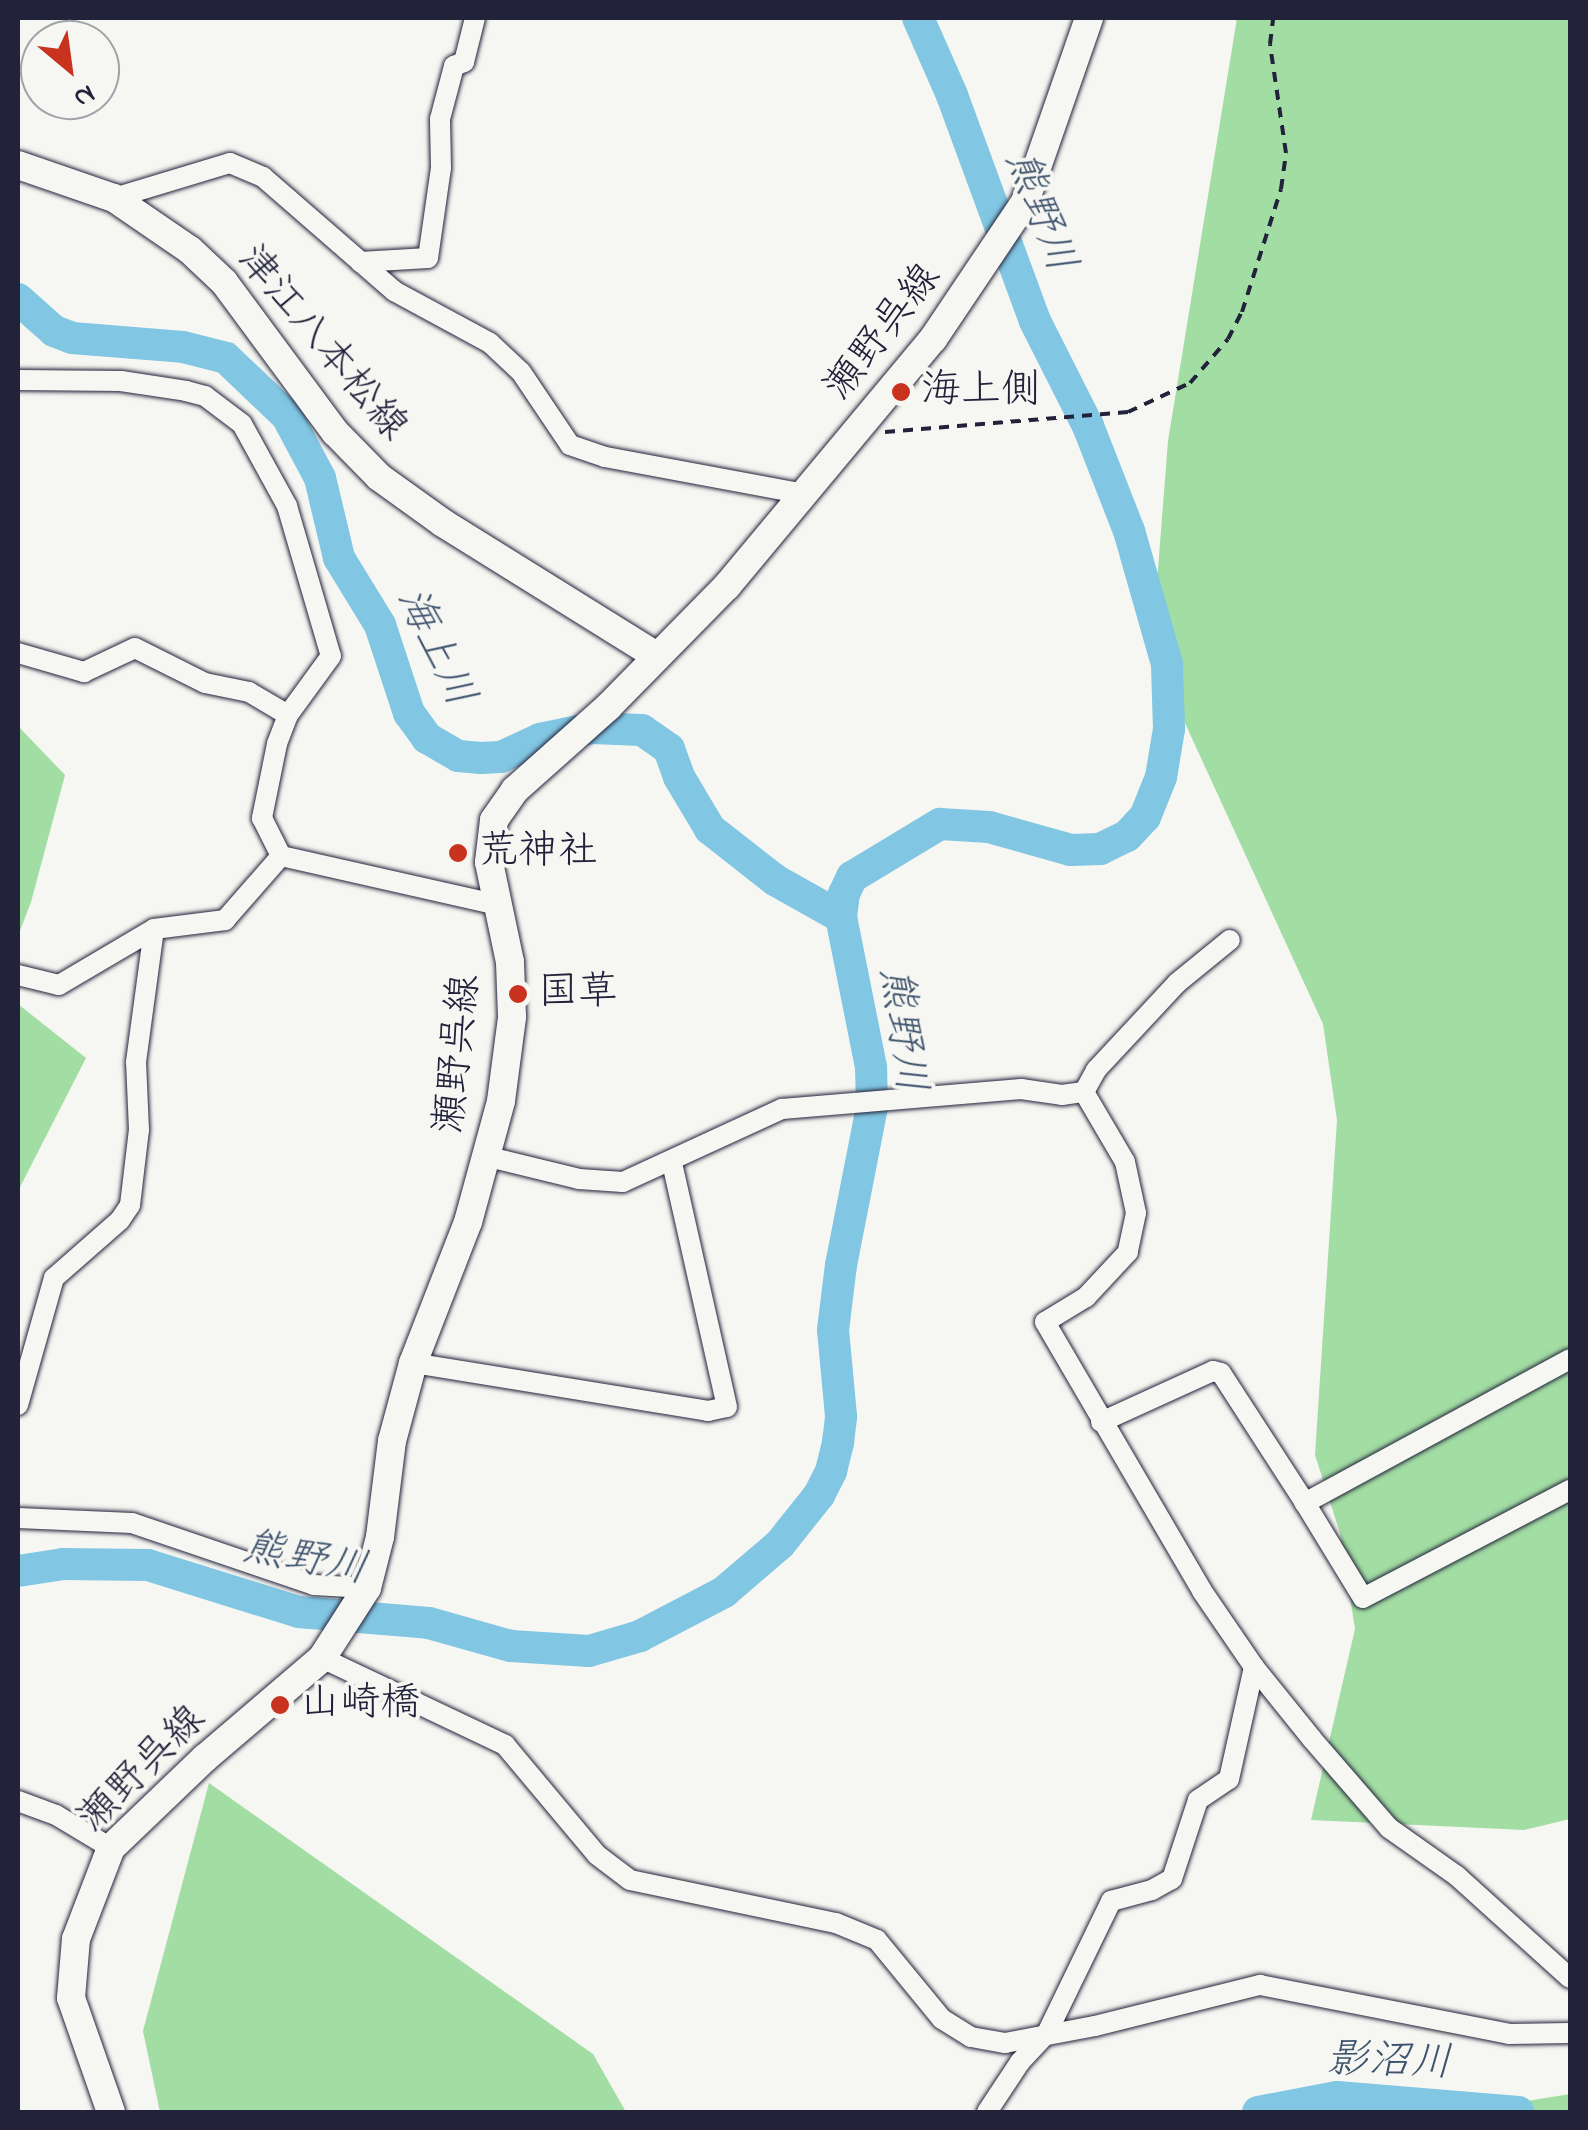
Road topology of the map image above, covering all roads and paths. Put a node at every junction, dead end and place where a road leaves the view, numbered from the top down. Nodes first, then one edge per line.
1 (475, 18) edge
2 (1088, 18) edge
3 (1273, 18) edge
4 (18, 165) edge
5 (114, 198) junction
6 (360, 262) junction
7 (18, 380) edge
8 (858, 432) junction
9 (805, 494) junction
10 (18, 653) edge
11 (657, 656) junction
12 (288, 715) junction
13 (282, 856) junction
14 (494, 904) junction
15 (154, 928) junction
16 (1230, 940) dead end
17 (18, 975) edge
18 (1084, 1092) junction
19 (489, 1157) junction
20 (672, 1162) junction
21 (1570, 1359) edge
22 (413, 1363) junction
23 (18, 1405) edge
24 (1101, 1422) junction
25 (1570, 1490) edge
26 (1304, 1503) junction
27 (18, 1518) edge
28 (364, 1595) junction
29 (322, 1658) junction
30 (1254, 1667) junction
31 (18, 1801) edge
32 (111, 1848) junction
33 (1570, 1978) edge
34 (1047, 2033) junction
35 (1570, 2034) edge
36 (111, 2112) edge
37 (988, 2112) edge

1 - 6 street
2 - 8 main road, 瀬野呉線
3 - 8 path
4 - 5 main road, 津江八本松線
5 - 6 street
5 - 11 main road, 津江八本松線
6 - 9 street
7 - 12 street
8 - 9 main road, 瀬野呉線
9 - 11 main road, 瀬野呉線
10 - 12 street
11 - 14 main road, 瀬野呉線
12 - 13 street
13 - 14 street
13 - 15 street
14 - 19 main road, 瀬野呉線
15 - 17 street
15 - 23 street
16 - 18 street
18 - 20 street
18 - 24 street
19 - 20 street
19 - 22 main road, 瀬野呉線
20 - 22 street
21 - 26 street
22 - 28 main road, 瀬野呉線
24 - 26 street
24 - 30 street
25 - 26 street
27 - 28 street
28 - 29 main road, 瀬野呉線
29 - 32 main road, 瀬野呉線
29 - 34 street
30 - 33 street
30 - 34 street
31 - 32 street
32 - 36 main road, 瀬野呉線
34 - 35 street
34 - 37 street

